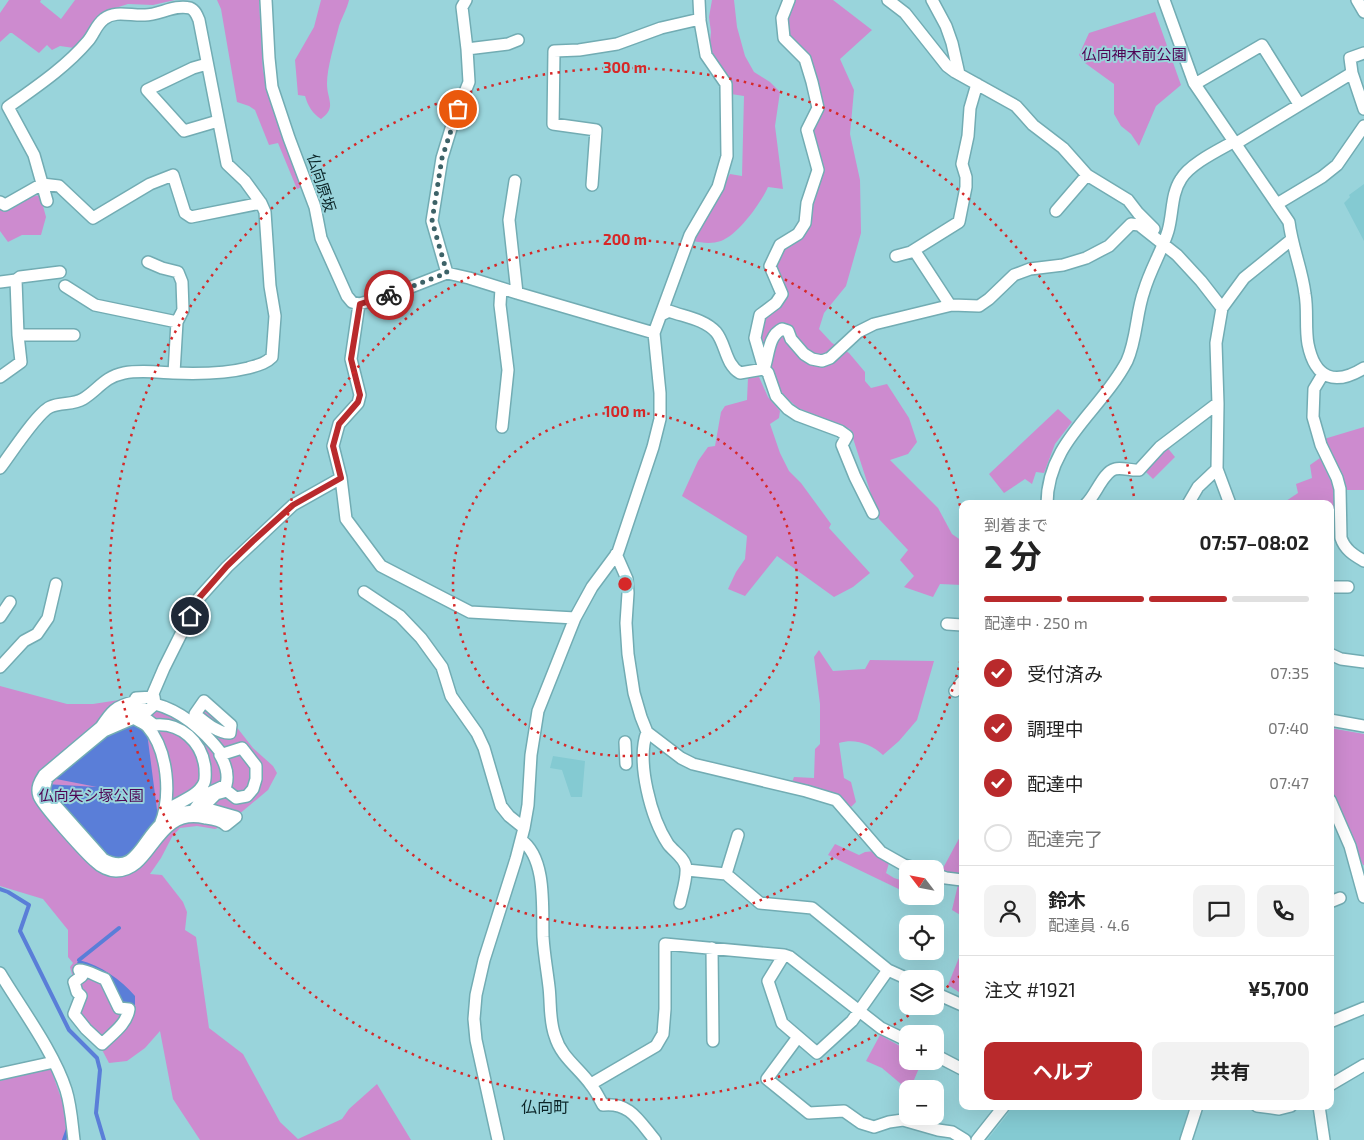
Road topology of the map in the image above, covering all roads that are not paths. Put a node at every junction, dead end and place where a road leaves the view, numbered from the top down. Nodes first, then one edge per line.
1 (266, 0) edge
2 (466, 0) edge
3 (699, 0) edge
4 (788, 0) edge
5 (888, 0) edge
6 (932, 0) edge
7 (1164, 0) edge
8 (1357, 0) edge
9 (1364, 12) edge
10 (700, 19) junction
11 (518, 40) dead end
12 (468, 48) junction
13 (1364, 53) edge
14 (207, 64) junction
15 (959, 74) junction
16 (1352, 74) junction
17 (978, 84) junction
18 (1195, 84) junction
19 (1298, 104) junction
20 (1364, 109) edge
21 (218, 121) junction
22 (1364, 126) edge
23 (1234, 143) junction
24 (1087, 175) junction
25 (515, 180) dead end
26 (42, 184) junction
27 (592, 185) dead end
28 (47, 200) dead end
29 (0, 202) edge
30 (261, 203) junction
31 (1277, 204) junction
32 (1056, 211) dead end
33 (1291, 240) junction
34 (1164, 243) junction
35 (914, 250) junction
36 (896, 256) dead end
37 (148, 262) dead end
38 (60, 272) dead end
39 (447, 273) junction
40 (16, 280) junction
41 (0, 282) edge
42 (65, 286) dead end
43 (501, 288) junction
44 (517, 293) junction
45 (360, 304) junction
46 (950, 305) junction
47 (1222, 308) junction
48 (661, 314) junction
49 (178, 322) junction
50 (654, 333) junction
51 (74, 334) dead end
52 (18, 336) junction
53 (1364, 368) edge
54 (764, 369) junction
55 (174, 373) junction
56 (1323, 374) junction
57 (0, 377) edge
58 (1218, 403) junction
59 (502, 427) dead end
60 (0, 468) edge
61 (1217, 469) junction
62 (341, 478) junction
63 (1047, 500) edge
64 (1091, 500) edge
65 (1190, 500) edge
66 (1229, 500) edge
67 (873, 513) dead end
68 (616, 554) junction
69 (1364, 561) edge
70 (56, 584) dead end
71 (1334, 587) edge
72 (1348, 587) dead end
73 (364, 592) dead end
74 (10, 602) dead end
75 (0, 617) edge
76 (575, 618) junction
77 (947, 624) dead end
78 (959, 625) edge
79 (1334, 656) edge
80 (1364, 662) edge
81 (0, 667) edge
82 (153, 700) junction
83 (1334, 721) edge
84 (1364, 726) edge
85 (104, 727) junction
86 (647, 732) junction
87 (644, 752) junction
88 (626, 753) dead end
89 (222, 754) junction
90 (1334, 809) edge
91 (190, 811) junction
92 (170, 818) junction
93 (160, 825) junction
94 (524, 828) junction
95 (738, 835) dead end
96 (522, 840) junction
97 (899, 862) edge
98 (686, 870) junction
99 (726, 874) junction
100 (944, 877) edge
101 (959, 880) edge
102 (1361, 896) edge
103 (680, 903) dead end
104 (712, 948) junction
105 (784, 955) junction
106 (888, 970) junction
107 (0, 973) edge
108 (899, 975) edge
109 (944, 997) edge
110 (959, 1004) edge
111 (1364, 1008) edge
112 (860, 1011) junction
113 (128, 1014) joint
114 (1334, 1020) edge
115 (798, 1037) junction
116 (899, 1037) edge
117 (713, 1041) dead end
118 (944, 1060) edge
119 (54, 1062) junction
120 (1364, 1065) edge
121 (959, 1067) edge
122 (0, 1074) edge
123 (1334, 1083) edge
124 (591, 1084) junction
125 (1001, 1110) edge
126 (1195, 1110) edge
127 (1320, 1110) edge
128 (1189, 1137) edge
129 (74, 1140) edge
130 (498, 1140) edge
131 (655, 1140) edge
132 (965, 1140) edge
133 (977, 1140) edge
134 (1324, 1140) edge

1 - 45 street, 仏向原坂
2 - 12 street
3 - 10 street
4 - 54 street
5 - 15 street
6 - 15 street
7 - 18 street
8 - 9 street
10 - 27 street
10 - 48 street
11 - 12 street
12 - 39 street
13 - 16 street
14 - 21 street
14 - 21 street
14 - 26 street
15 - 17 street
16 - 19 street
16 - 20 street
17 - 24 street
17 - 35 street
18 - 19 street
18 - 23 street
19 - 23 street
21 - 30 street
22 - 31 street
23 - 31 street
23 - 34 street
24 - 32 street
24 - 34 street
25 - 44 street
26 - 28 street
26 - 29 street
26 - 30 street
30 - 55 street
31 - 33 street
33 - 47 street
33 - 56 street
34 - 46 street
34 - 47 street
34 - 63 street
35 - 36 street
35 - 46 street
37 - 49 street
38 - 40 street
39 - 43 street
39 - 45 street
40 - 41 street
40 - 52 street
42 - 49 street
43 - 44 street
43 - 59 street
44 - 50 street
45 - 62 street
46 - 54 street
47 - 58 street
48 - 50 street
48 - 54 street
49 - 55 street
50 - 68 street
51 - 52 street
52 - 57 street
53 - 56 street
54 - 67 street
55 - 60 street
56 - 69 street
58 - 61 street
58 - 64 street
61 - 65 street
61 - 66 street
62 - 76 street
62 - 82 street
68 - 76 street
68 - 86 street
70 - 81 street
71 - 72 street
73 - 94 street
74 - 75 street
76 - 94 street
77 - 78 street
79 - 80 street
82 - 85 street
82 - 89 street
83 - 84 street
85 - 91 street
85 - 92 street
85 - 93 street
85 - 93 street
86 - 87 street
86 - 97 street
87 - 88 street
87 - 98 street
89 - 91 street
89 - 91 street
90 - 102 street
91 - 92 street
92 - 93 street
94 - 96 street
95 - 99 street
96 - 124 street
96 - 130 street
98 - 99 street
98 - 103 street
99 - 106 street
100 - 101 street
104 - 105 street
104 - 117 street
104 - 124 street
105 - 112 street
105 - 115 street
106 - 108 street
106 - 112 street
107 - 119 street
109 - 110 street
111 - 114 street
112 - 115 street
112 - 116 street
113 - 113 street
115 - 132 street
118 - 121 street
119 - 122 street
119 - 129 street
120 - 123 street
124 - 131 street
125 - 133 street
126 - 128 street
127 - 134 street

